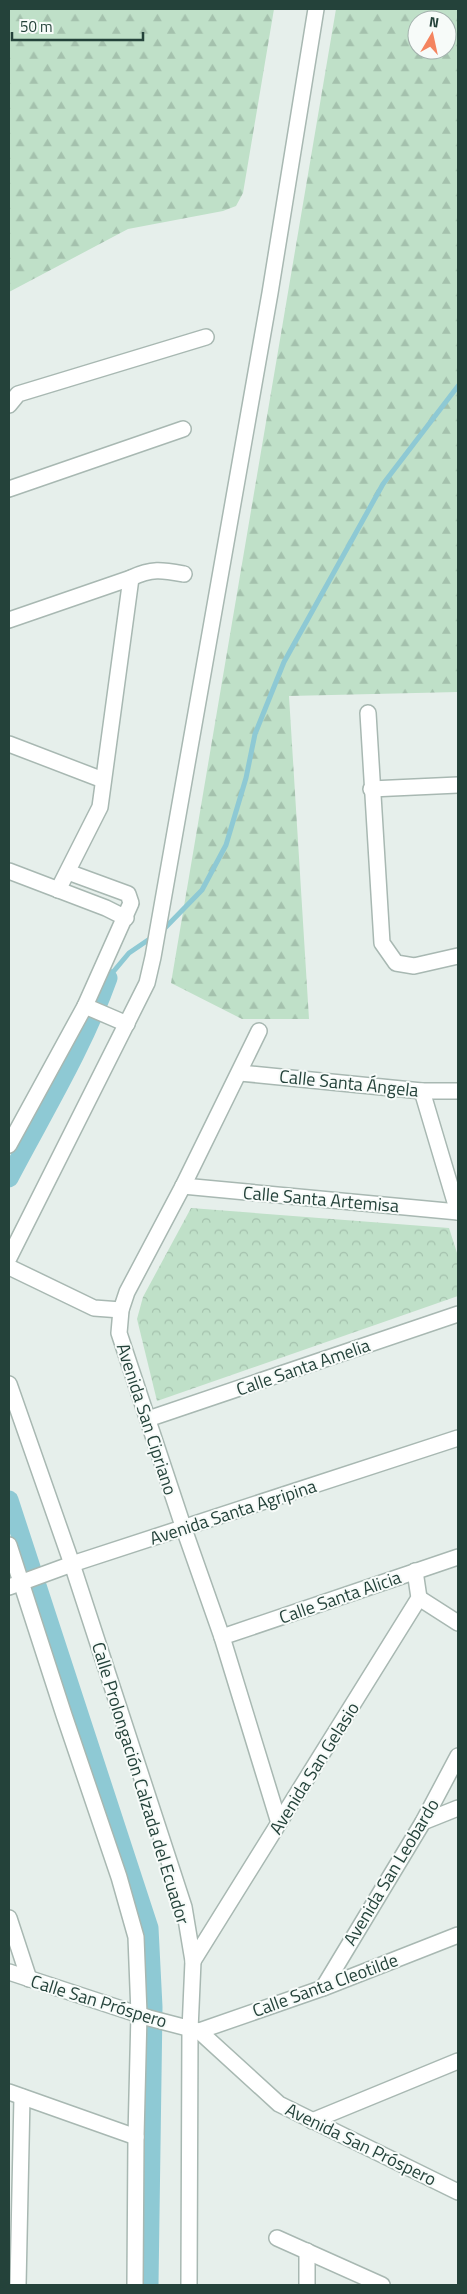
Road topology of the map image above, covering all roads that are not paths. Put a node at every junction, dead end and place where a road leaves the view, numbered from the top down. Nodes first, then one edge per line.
1 (316, 9) edge
2 (206, 337) dead end
3 (9, 405) edge
4 (182, 429) dead end
5 (9, 489) edge
6 (184, 574) dead end
7 (131, 578) junction
8 (9, 620) edge
9 (368, 714) dead end
10 (9, 744) edge
11 (103, 780) junction
12 (458, 785) edge
13 (372, 789) junction
14 (9, 872) edge
15 (68, 872) junction
16 (58, 890) junction
17 (126, 918) junction
18 (458, 956) edge
19 (85, 1006) junction
20 (127, 1024) junction
21 (259, 1031) dead end
22 (240, 1072) junction
23 (422, 1091) junction
24 (458, 1091) edge
25 (9, 1144) edge
26 (183, 1186) junction
27 (458, 1212) edge
28 (9, 1258) edge
29 (9, 1267) edge
30 (121, 1310) junction
31 (458, 1314) edge
32 (9, 1384) edge
33 (148, 1419) junction
34 (458, 1438) edge
35 (184, 1529) junction
36 (9, 1545) edge
37 (458, 1557) edge
38 (72, 1564) junction
39 (415, 1571) junction
40 (21, 1583) edge
41 (419, 1598) junction
42 (458, 1623) edge
43 (222, 1637) junction
44 (458, 1756) edge
45 (458, 1808) edge
46 (422, 1822) junction
47 (279, 1824) junction
48 (9, 1918) edge
49 (458, 1934) edge
50 (193, 1961) junction
51 (9, 1972) edge
52 (29, 1980) junction
53 (323, 1988) junction
54 (144, 2016) junction
55 (195, 2030) junction
56 (458, 2061) edge
57 (15, 2095) edge
58 (312, 2121) junction
59 (136, 2137) junction
60 (455, 2188) edge
61 (13, 2218) edge
62 (277, 2238) dead end
63 (307, 2251) junction
64 (18, 2285) edge
65 (135, 2285) edge
66 (189, 2285) edge
67 (307, 2285) edge
68 (382, 2285) edge

1 - 20 street
2 - 3 street
4 - 5 street
6 - 7 street
7 - 8 street
7 - 11 street
9 - 13 street
10 - 11 street
11 - 15 street
12 - 13 street
13 - 18 street
14 - 16 street
15 - 16 street
15 - 17 street
16 - 17 street
17 - 19 street
19 - 20 street
19 - 25 street
20 - 28 street
21 - 22 street, Avenida San Cipriano
22 - 23 street, Calle Santa Ángela
22 - 26 street, Avenida San Cipriano
23 - 24 street, Calle Santa Ángela
23 - 27 street
26 - 27 street, Calle Santa Artemisa
26 - 30 street, Avenida San Cipriano
29 - 30 street
30 - 33 street, Avenida San Cipriano
31 - 33 street, Calle Santa Amelia
32 - 38 street, Calle Prolongación Calzada del Ecuador
33 - 35 street, Avenida San Cipriano
34 - 35 street, Avenida Santa Agripina
35 - 38 street, Avenida Santa Agripina
35 - 43 street, Avenida San Cipriano
36 - 40 street
37 - 39 street, Calle Santa Alicia
38 - 40 street, Avenida Santa Agripina
38 - 50 street, Calle Prolongación Calzada del Ecuador
39 - 41 street
39 - 43 street, Calle Santa Alicia
40 - 54 street
41 - 42 street
41 - 47 street, Avenida San Gelasio
43 - 47 street, Avenida San Cipriano
44 - 46 street, Avenida San Leobardo
45 - 46 street
46 - 53 street, Avenida San Leobardo
47 - 50 street, Avenida San Gelasio
48 - 52 street
49 - 53 street, Calle Santa Cleotilde
50 - 55 street, Calle Prolongación Calzada del Ecuador
51 - 52 street, Calle San Próspero
52 - 54 street, Calle San Próspero
53 - 55 street, Calle Santa Cleotilde
54 - 55 street, Calle San Próspero
54 - 59 street
55 - 58 street, Avenida San Próspero
55 - 66 street, Calle Prolongación Calzada del Ecuador
56 - 58 street
57 - 59 street
57 - 61 street
58 - 60 street, Avenida San Próspero
59 - 65 street
61 - 64 street
62 - 63 street
63 - 67 street
63 - 68 street

